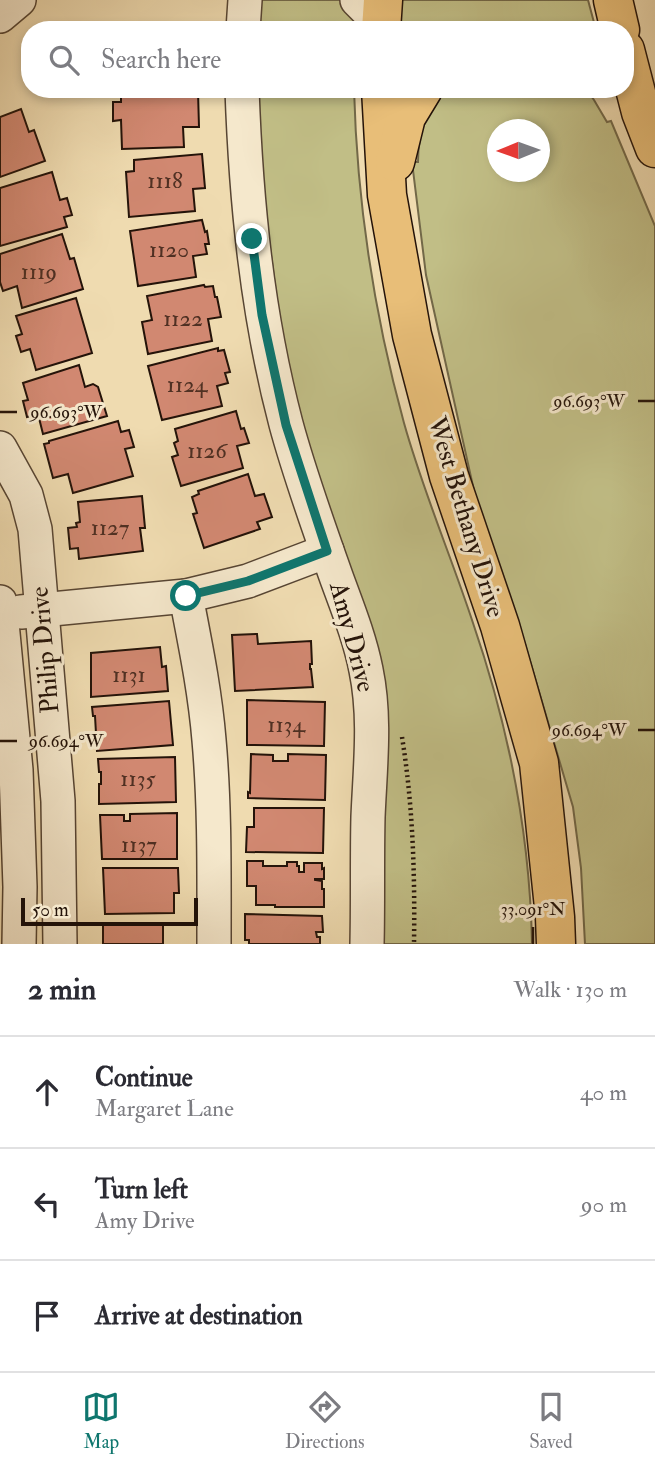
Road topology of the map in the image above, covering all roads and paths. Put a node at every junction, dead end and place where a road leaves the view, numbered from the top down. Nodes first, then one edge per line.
1 (19, 0) edge
2 (245, 0) edge
3 (613, 0) edge
4 (0, 16) edge
5 (244, 21) edge
6 (618, 21) edge
7 (242, 98) edge
8 (382, 98) edge
9 (418, 98) edge
10 (629, 101) edge
11 (655, 148) edge
12 (387, 195) junction
13 (0, 448) edge
14 (327, 551) junction
15 (186, 596) junction
16 (0, 602) edge
17 (42, 610) junction
18 (1, 614) edge
19 (19, 944) edge
20 (60, 944) edge
21 (214, 944) edge
22 (367, 944) edge
23 (556, 944) edge

1 - 4 street
2 - 5 street
3 - 6 main road
7 - 14 street, Amy Drive
8 - 12 main road, West Bethany Drive
9 - 12 main road
10 - 11 main road
12 - 23 main road, West Bethany Drive
13 - 17 street, Philip Drive
14 - 15 street
14 - 22 street, Amy Drive
15 - 17 street
15 - 21 street
16 - 18 street, Philip Drive
17 - 18 street
17 - 20 street, Philip Drive
18 - 19 street, Philip Drive

